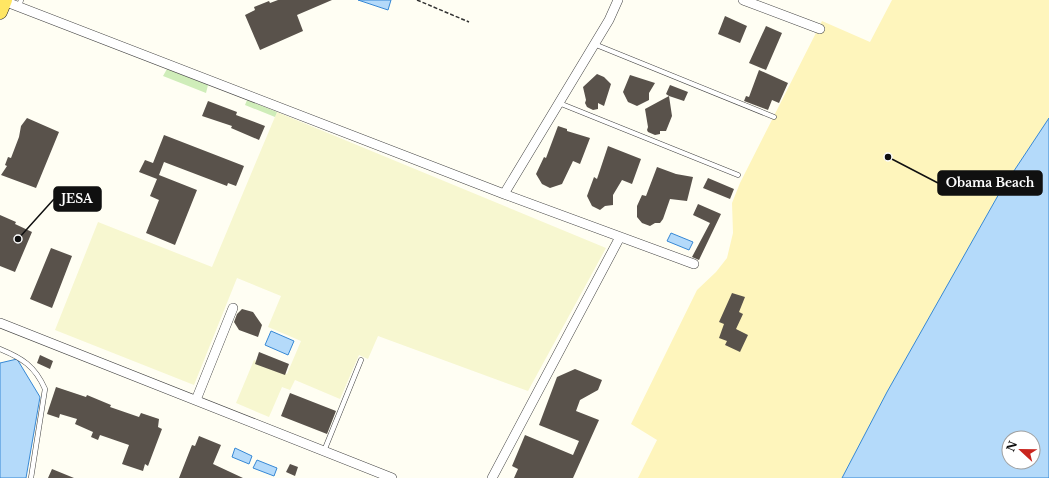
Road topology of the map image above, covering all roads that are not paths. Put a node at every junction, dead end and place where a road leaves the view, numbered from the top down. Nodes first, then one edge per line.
1 (4, 0) edge
2 (618, 0) edge
3 (743, 0) edge
4 (20, 3) edge
5 (0, 12) edge
6 (820, 29) dead end
7 (594, 44) junction
8 (559, 103) junction
9 (774, 117) dead end
10 (738, 175) dead end
11 (504, 194) junction
12 (620, 237) junction
13 (694, 264) dead end
14 (233, 308) dead end
15 (0, 323) edge
16 (0, 349) edge
17 (361, 360) dead end
18 (196, 400) junction
19 (324, 451) junction
20 (31, 478) edge
21 (392, 478) edge
22 (492, 478) edge

1 - 4 street
1 - 5 main road
2 - 7 street
3 - 6 street
4 - 11 street
7 - 8 street
7 - 9 lane
8 - 10 lane
8 - 11 street
11 - 12 street
12 - 13 street
12 - 22 street
14 - 18 street
15 - 18 street
16 - 20 lane
17 - 19 lane
18 - 19 street
19 - 21 street

